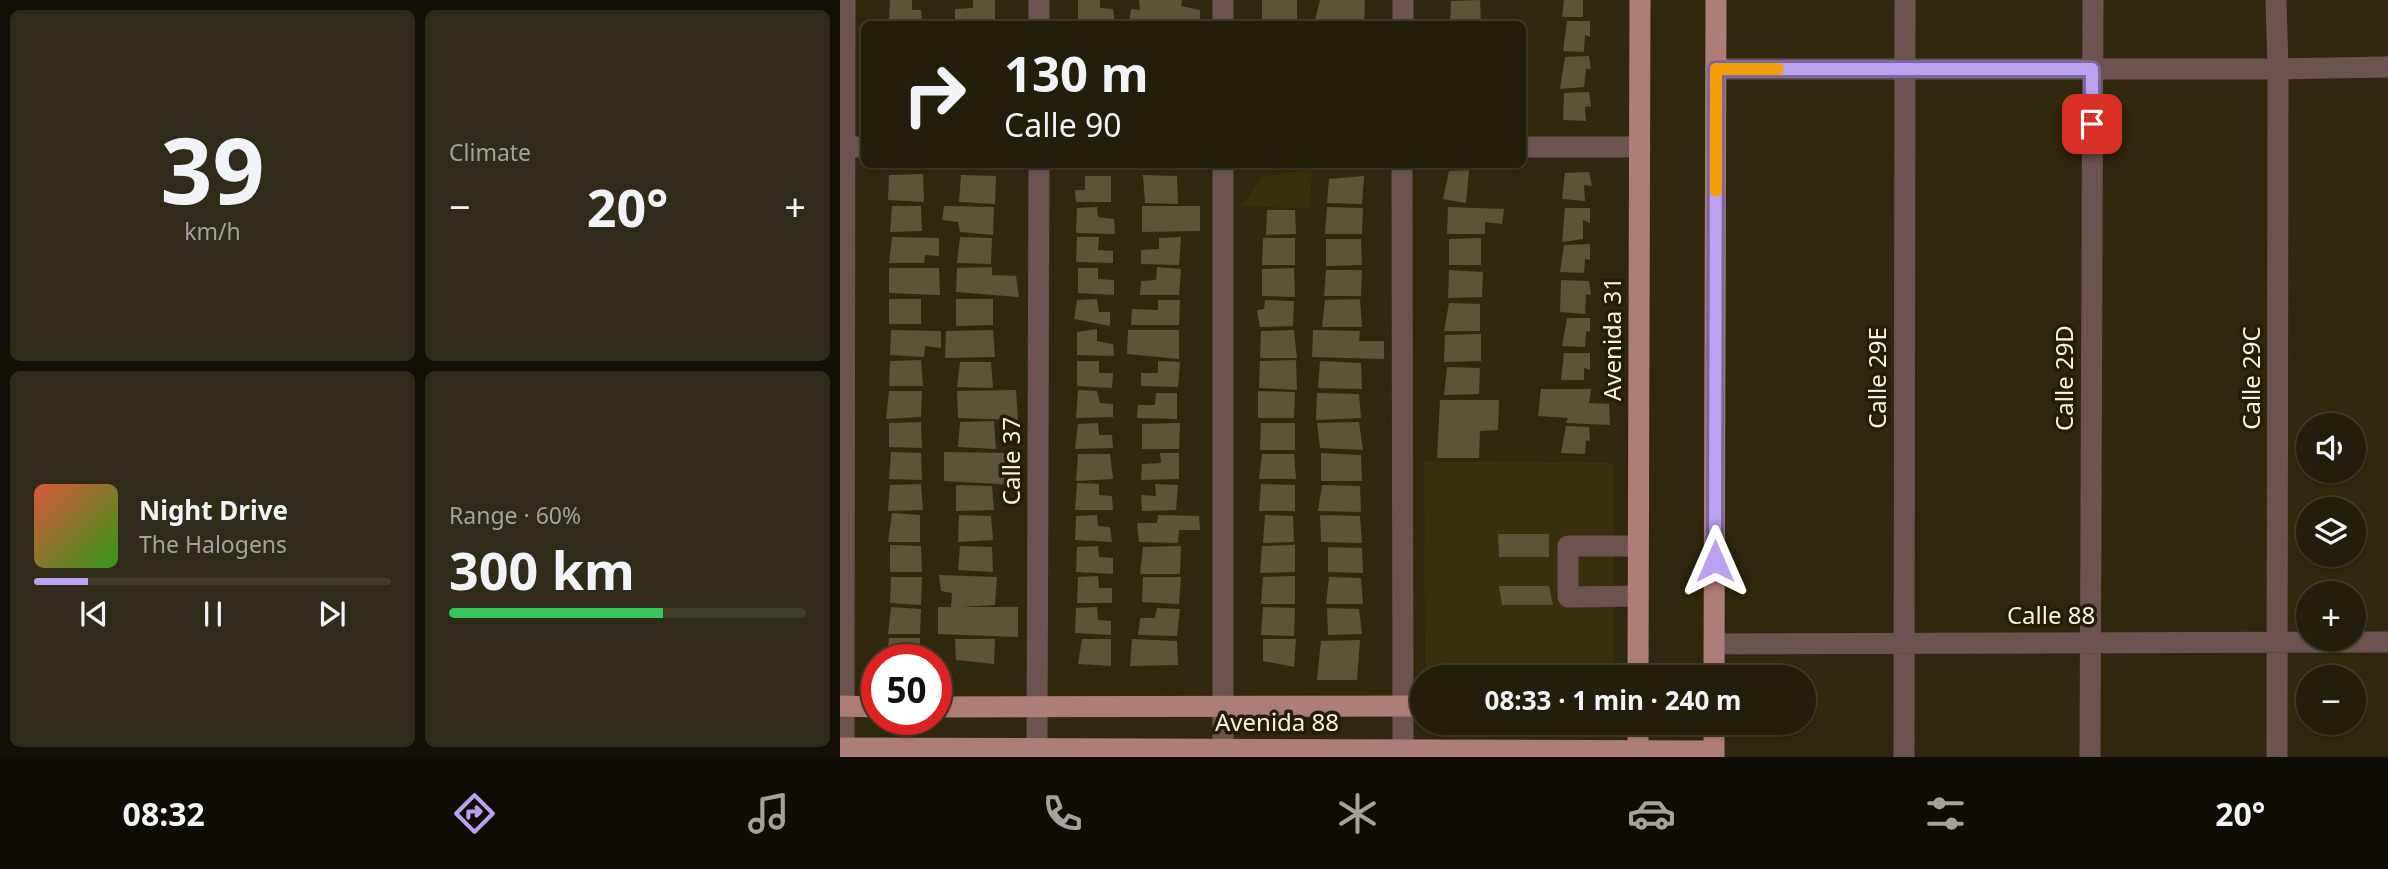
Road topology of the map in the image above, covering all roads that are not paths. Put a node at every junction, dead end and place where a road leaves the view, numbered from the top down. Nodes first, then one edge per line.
1 (845, 0) edge
2 (1039, 0) edge
3 (1223, 0) edge
4 (1404, 0) edge
5 (1640, 0) edge
6 (1716, 0) edge
7 (1905, 0) edge
8 (2093, 0) edge
9 (2277, 0) edge
10 (1039, 21) edge
11 (1223, 21) edge
12 (1403, 21) edge
13 (2388, 67) edge
14 (1716, 69) junction
15 (1905, 69) junction
16 (2092, 69) junction
17 (2278, 69) junction
18 (850, 147) edge
19 (1526, 147) edge
20 (1640, 147) junction
21 (1039, 168) edge
22 (1223, 168) edge
23 (1402, 168) edge
24 (1639, 545) junction
25 (1638, 596) junction
26 (2090, 642) junction
27 (2278, 642) junction
28 (2388, 642) edge
29 (1714, 643) junction
30 (1904, 643) junction
31 (1412, 665) edge
32 (1638, 665) edge
33 (1714, 665) edge
34 (842, 706) edge
35 (1410, 706) edge
36 (861, 707) edge
37 (952, 707) edge
38 (1037, 707) junction
39 (1223, 707) junction
40 (1410, 720) edge
41 (1638, 735) edge
42 (1714, 735) edge
43 (842, 751) edge
44 (1037, 753) edge
45 (1223, 753) edge
46 (1403, 753) edge
47 (1638, 754) edge
48 (1714, 754) edge
49 (1904, 757) edge
50 (2090, 757) edge
51 (2277, 757) edge

1 - 18 street
2 - 10 street
3 - 11 street
4 - 12 street
5 - 20 main road, Avenida 31
6 - 14 main road
7 - 15 street, Calle 29E
8 - 16 street, Calle 29D
9 - 17 street, Calle 29C
13 - 17 street
14 - 15 street
14 - 29 main road
15 - 16 street
15 - 30 street, Calle 29E
16 - 17 street
16 - 26 street, Calle 29D
17 - 27 street, Calle 29C
18 - 34 street
19 - 20 street
20 - 24 main road, Avenida 31
21 - 38 street, Calle 37
22 - 39 street
23 - 31 street
24 - 25 main road, Avenida 31
24 - 25 street
25 - 32 main road, Avenida 31
26 - 27 street, Calle 88
26 - 30 street, Calle 88
26 - 50 street, Calle 29D
27 - 28 street, Calle 88
27 - 51 street, Calle 29C
29 - 30 street, Calle 88
29 - 33 main road
30 - 49 street, Calle 29E
34 - 36 main road
34 - 43 street
35 - 39 main road, Avenida 88
37 - 38 main road, Avenida 88
38 - 39 main road, Avenida 88
38 - 44 street, Calle 37
39 - 45 street
40 - 46 street
41 - 47 main road
42 - 48 main road
43 - 44 main road, Avenida 88
44 - 45 main road, Avenida 88
45 - 46 main road, Avenida 88
46 - 47 main road, Avenida 88
47 - 48 main road, Avenida 88

